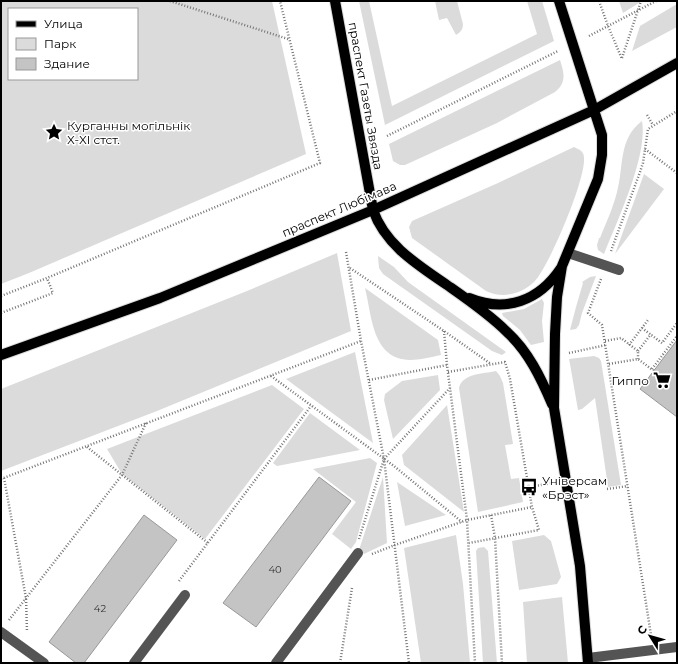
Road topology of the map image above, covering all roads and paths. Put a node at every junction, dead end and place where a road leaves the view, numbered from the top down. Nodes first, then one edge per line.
1 (170, 1) edge
2 (280, 1) edge
3 (335, 1) edge
4 (559, 1) edge
5 (599, 1) edge
6 (641, 1) edge
7 (656, 1) edge
8 (638, 11) junction
9 (608, 26) junction
10 (589, 36) dead end
11 (289, 39) junction
12 (558, 51) dead end
13 (677, 63) edge
14 (594, 110) junction
15 (677, 111) edge
16 (647, 115) dead end
17 (653, 125) junction
18 (387, 136) dead end
19 (645, 150) junction
20 (677, 173) edge
21 (373, 210) junction
22 (346, 252) dead end
23 (568, 253) junction
24 (606, 265) junction
25 (562, 266) junction
26 (350, 268) junction
27 (619, 270) dead end
28 (47, 278) junction
29 (456, 292) junction
30 (1, 296) edge
31 (1, 313) edge
32 (648, 320) dead end
33 (677, 323) edge
34 (642, 328) junction
35 (444, 331) junction
36 (651, 334) junction
37 (677, 336) edge
38 (361, 341) junction
39 (605, 341) junction
40 (606, 345) junction
41 (629, 345) junction
42 (638, 351) junction
43 (567, 353) dead end
44 (1, 355) edge
45 (638, 359) junction
46 (491, 364) junction
47 (609, 364) junction
48 (447, 365) junction
49 (510, 365) dead end
50 (506, 366) junction
51 (448, 372) junction
52 (271, 376) junction
53 (369, 380) junction
54 (450, 387) junction
55 (311, 406) junction
56 (554, 408) junction
57 (146, 423) junction
58 (86, 447) junction
59 (384, 459) junction
60 (122, 475) junction
61 (3, 479) edge
62 (566, 481) junction
63 (628, 486) junction
64 (529, 487) junction
65 (608, 490) dead end
66 (532, 507) junction
67 (491, 515) junction
68 (467, 520) junction
69 (462, 522) junction
70 (495, 538) junction
71 (208, 543) junction
72 (469, 543) junction
73 (395, 545) junction
74 (358, 553) joint
75 (185, 595) joint
76 (26, 598) junction
77 (3, 628) edge
78 (677, 647) edge
79 (653, 650) junction
80 (27, 651) junction
81 (588, 660) edge
82 (44, 663) edge
83 (134, 663) edge
84 (276, 663) edge
85 (409, 663) edge
86 (476, 663) edge
87 (502, 663) edge

1 - 11 path
2 - 11 path
3 - 21 main road, праспект Газеты Звязда
4 - 14 main road, праспект Газеты Звязда
5 - 9 path
6 - 8 path
7 - 8 path
8 - 9 path
8 - 9 path
9 - 10 path
11 - 28 path
12 - 18 path
13 - 14 main road, праспект Любімава
14 - 21 main road, праспект Любімава
14 - 23 main road, праспект Газеты Звязда
15 - 17 path
16 - 17 path
17 - 19 path
19 - 20 path
19 - 24 path
21 - 29 main road, праспект Газеты Звязда
21 - 44 main road, праспект Любімава
22 - 26 path
23 - 24 lane
23 - 25 main road, праспект Газеты Звязда
24 - 27 lane
24 - 39 path
25 - 29 main road
25 - 56 main road, праспект Газеты Звязда
26 - 35 path
26 - 38 path
28 - 30 path
28 - 31 path
29 - 56 main road, праспект Газеты Звязда
32 - 34 path
33 - 36 path
34 - 36 path
34 - 41 path
35 - 46 path
35 - 48 path
36 - 42 path
37 - 45 path
38 - 52 path
38 - 53 path
39 - 40 path
39 - 41 path
40 - 43 path
40 - 47 path
41 - 42 path
42 - 45 path
45 - 47 path
46 - 50 path
46 - 51 path
47 - 63 path
48 - 51 path
48 - 53 path
49 - 50 path
50 - 64 path
51 - 54 path
52 - 55 path
52 - 57 path
53 - 59 path
54 - 59 path
54 - 68 path
55 - 59 path
55 - 71 path
56 - 62 main road, праспект Газеты Звязда
57 - 58 path
57 - 60 path
58 - 60 path
58 - 61 path
59 - 69 path
59 - 73 path
60 - 71 path
60 - 76 path
61 - 76 path
62 - 64 path
62 - 81 main road, праспект Газеты Звязда
63 - 65 path
63 - 79 path
64 - 66 path
66 - 67 path
66 - 70 path
67 - 68 path
67 - 70 path
68 - 69 path
68 - 72 path
69 - 73 path
70 - 72 path
70 - 87 path
71 - 75 path
72 - 86 path
73 - 74 path
73 - 85 path
74 - 84 lane
75 - 83 lane
76 - 77 path
76 - 80 path
77 - 80 lane
78 - 79 lane
79 - 81 lane
80 - 82 lane

